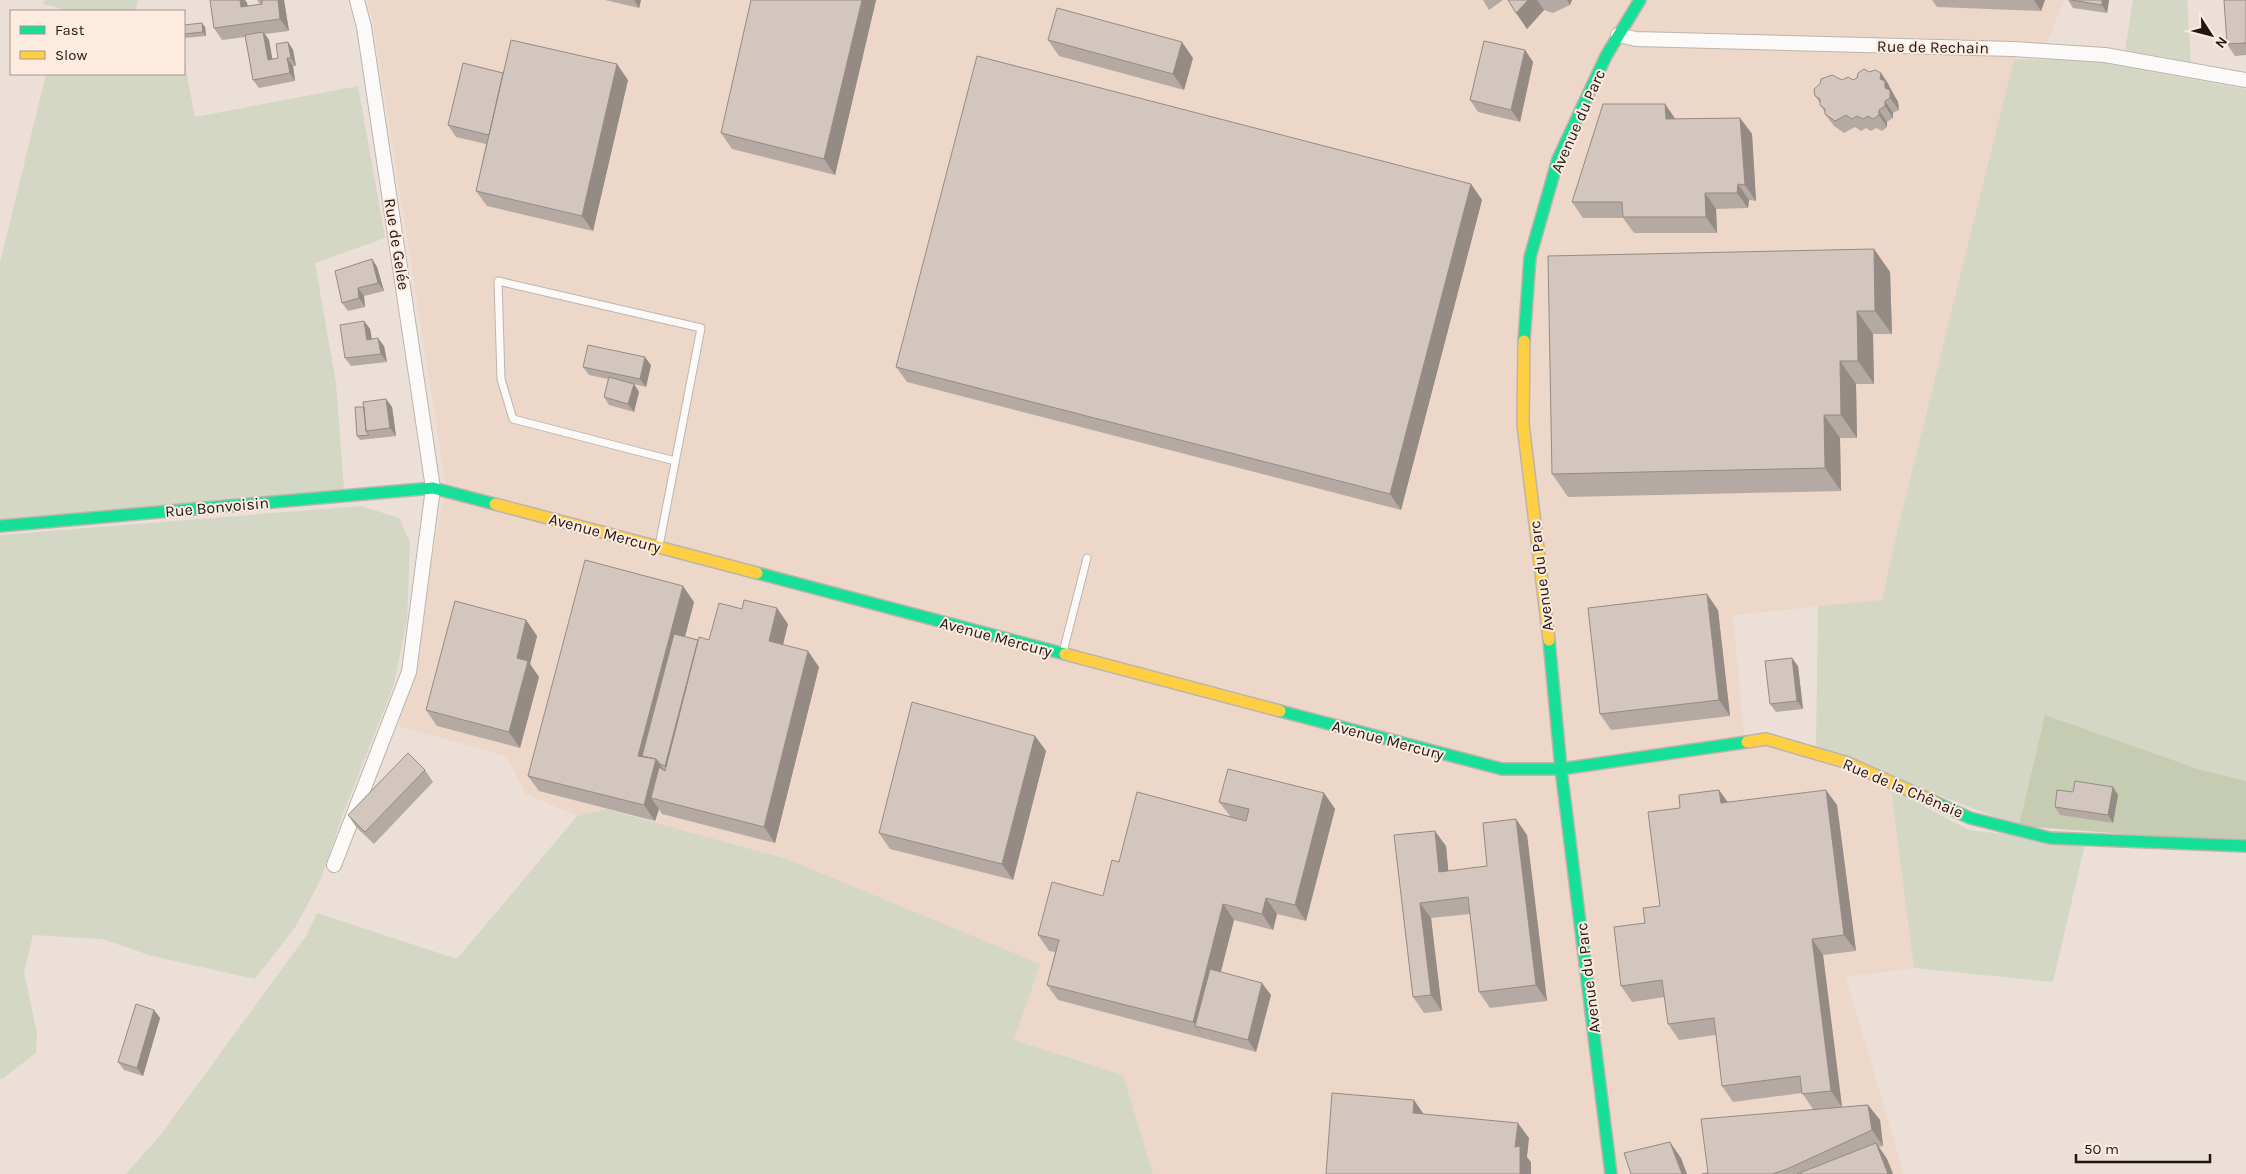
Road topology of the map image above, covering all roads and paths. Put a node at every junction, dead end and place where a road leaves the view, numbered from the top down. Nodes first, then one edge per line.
1 (357, 0) edge
2 (1640, 0) edge
3 (1618, 35) junction
4 (2246, 80) edge
5 (675, 461) junction
6 (433, 488) junction
7 (0, 526) edge
8 (659, 547) junction
9 (1087, 558) dead end
10 (1062, 655) junction
11 (1561, 769) junction
12 (2246, 846) edge
13 (334, 865) dead end
14 (1611, 1174) edge

1 - 6 street, Rue de Gelée
2 - 3 street, Avenue du Parc
3 - 4 street, Rue de Rechain
3 - 11 street, Avenue du Parc
5 - 5 lane
5 - 8 lane
6 - 7 street, Rue Bonvoisin
6 - 8 street, Avenue Mercury
6 - 13 street, Rue de Gelée
8 - 10 street, Avenue Mercury
9 - 10 lane
10 - 11 street, Avenue Mercury
11 - 12 street, Rue de la Chênaie
11 - 14 street, Avenue du Parc

